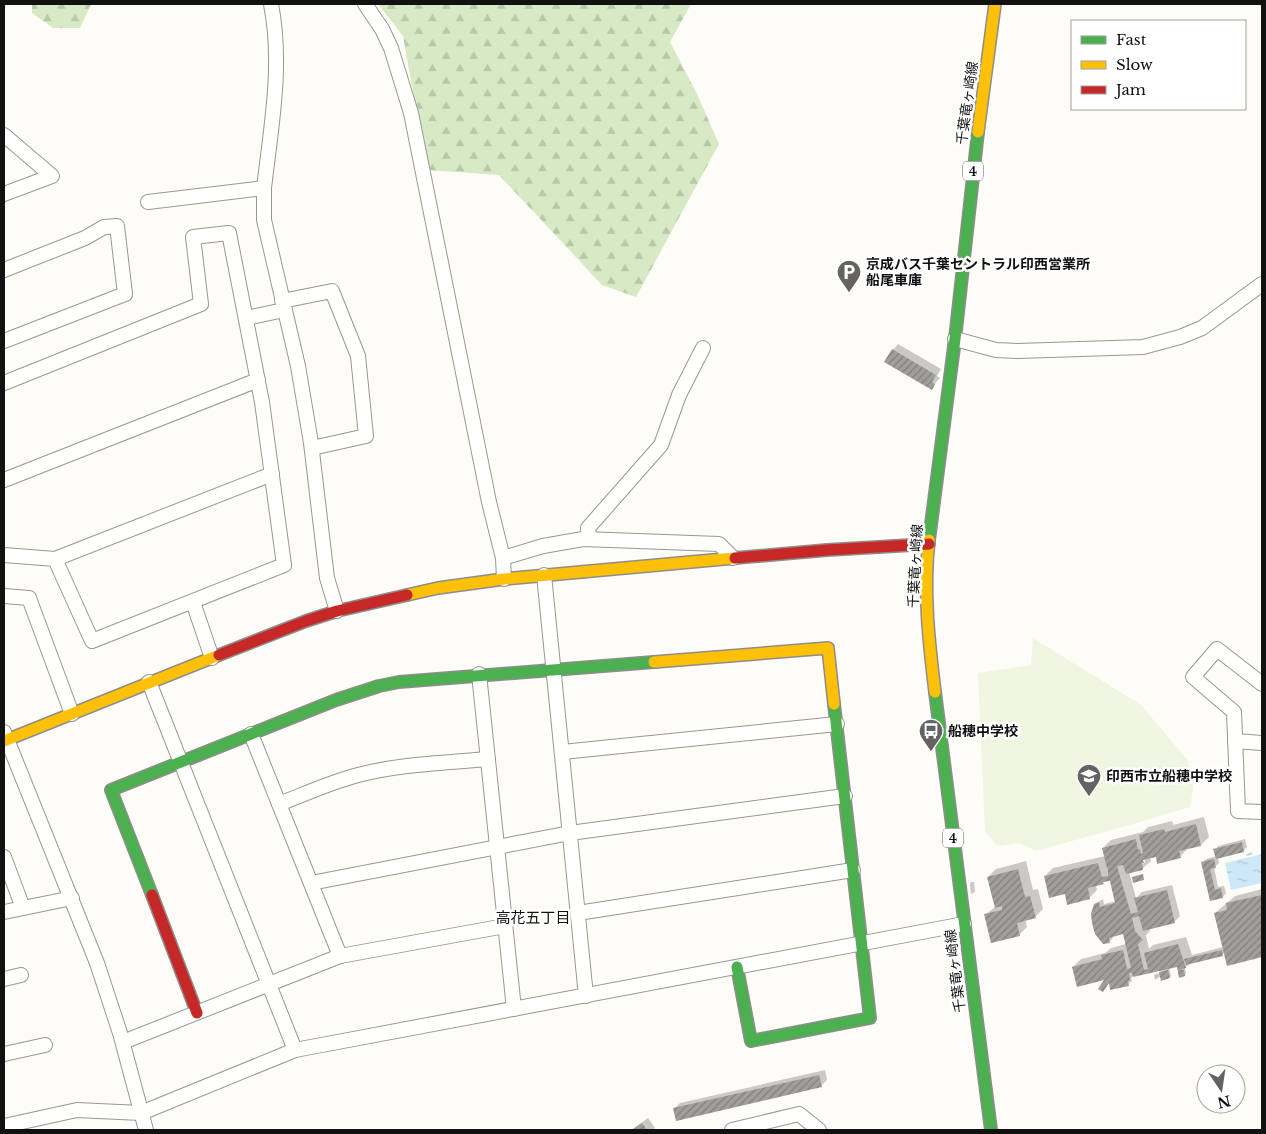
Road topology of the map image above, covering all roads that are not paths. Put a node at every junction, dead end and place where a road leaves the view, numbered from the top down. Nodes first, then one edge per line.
1 (271, 4) edge
2 (365, 4) edge
3 (995, 4) edge
4 (4, 135) edge
5 (264, 188) junction
6 (4, 194) edge
7 (148, 202) dead end
8 (4, 270) edge
9 (1262, 284) edge
10 (283, 306) junction
11 (246, 318) junction
12 (955, 339) junction
13 (4, 341) edge
14 (703, 348) dead end
15 (258, 380) junction
16 (4, 383) edge
17 (312, 448) junction
18 (272, 474) junction
19 (4, 480) edge
20 (589, 539) junction
21 (929, 544) junction
22 (4, 555) edge
23 (502, 558) junction
24 (733, 558) junction
25 (55, 559) junction
26 (544, 575) junction
27 (504, 579) junction
28 (4, 596) edge
29 (193, 602) junction
30 (337, 611) junction
31 (212, 658) junction
32 (554, 668) junction
33 (479, 674) junction
34 (149, 682) junction
35 (1262, 684) edge
36 (72, 714) junction
37 (837, 724) junction
38 (251, 734) junction
39 (5, 738) edge
40 (1235, 741) junction
41 (1262, 743) edge
42 (562, 752) junction
43 (488, 759) junction
44 (181, 762) junction
45 (845, 796) junction
46 (279, 804) junction
47 (1262, 812) edge
48 (570, 833) junction
49 (497, 847) junction
50 (4, 857) edge
51 (853, 870) junction
52 (311, 883) junction
53 (72, 898) junction
54 (23, 908) junction
55 (4, 912) edge
56 (578, 914) junction
57 (964, 924) junction
58 (505, 926) junction
59 (862, 943) junction
60 (340, 956) junction
61 (737, 967) junction
62 (22, 975) dead end
63 (4, 979) edge
64 (269, 985) junction
65 (586, 996) junction
66 (514, 1009) junction
67 (198, 1013) junction
68 (123, 1042) junction
69 (45, 1045) dead end
70 (295, 1050) junction
71 (4, 1054) edge
72 (141, 1113) junction
73 (4, 1126) edge
74 (146, 1130) edge
75 (732, 1130) edge
76 (819, 1130) edge
77 (991, 1130) edge

1 - 5 street
2 - 23 street
3 - 12 street, 千葉竜ヶ崎線 / 4
4 - 6 street
5 - 7 street
5 - 10 street
8 - 13 street
9 - 12 street
10 - 11 street
10 - 17 street
10 - 17 street
11 - 15 street
11 - 16 street
12 - 21 street, 千葉竜ヶ崎線 / 4
14 - 20 street
15 - 18 street
15 - 19 street
17 - 30 street
18 - 25 street
18 - 29 street
20 - 23 street
20 - 24 street
21 - 24 street
21 - 57 street, 千葉竜ヶ崎線 / 4
22 - 25 street
23 - 27 street
24 - 26 street
25 - 29 street
26 - 27 street
26 - 32 street
27 - 30 street
28 - 36 street
29 - 31 street
30 - 31 street
31 - 34 street
32 - 33 street
32 - 37 street
32 - 42 street
33 - 38 street
33 - 43 street
34 - 36 street
34 - 44 street
35 - 40 street
36 - 39 street
37 - 42 street
37 - 45 street
38 - 44 street
38 - 46 street
39 - 53 street
40 - 41 street
40 - 47 street
42 - 48 street
43 - 46 street
43 - 49 street
44 - 64 street
44 - 67 street
45 - 48 street
45 - 51 street
46 - 52 street
48 - 49 street
48 - 56 street
49 - 52 street
49 - 58 street
50 - 54 street
51 - 56 street
51 - 59 street
52 - 60 street
53 - 54 street
53 - 68 street
54 - 55 street
56 - 65 street
57 - 59 street
57 - 77 street, 千葉竜ヶ崎線 / 4
58 - 60 street
58 - 66 street
59 - 61 street
59 - 61 street
60 - 64 street
61 - 65 street
62 - 63 street
64 - 67 street
64 - 70 street
65 - 66 street
66 - 70 street
67 - 68 street
68 - 72 street
69 - 71 street
70 - 72 street
72 - 73 street
72 - 74 street
75 - 76 street

